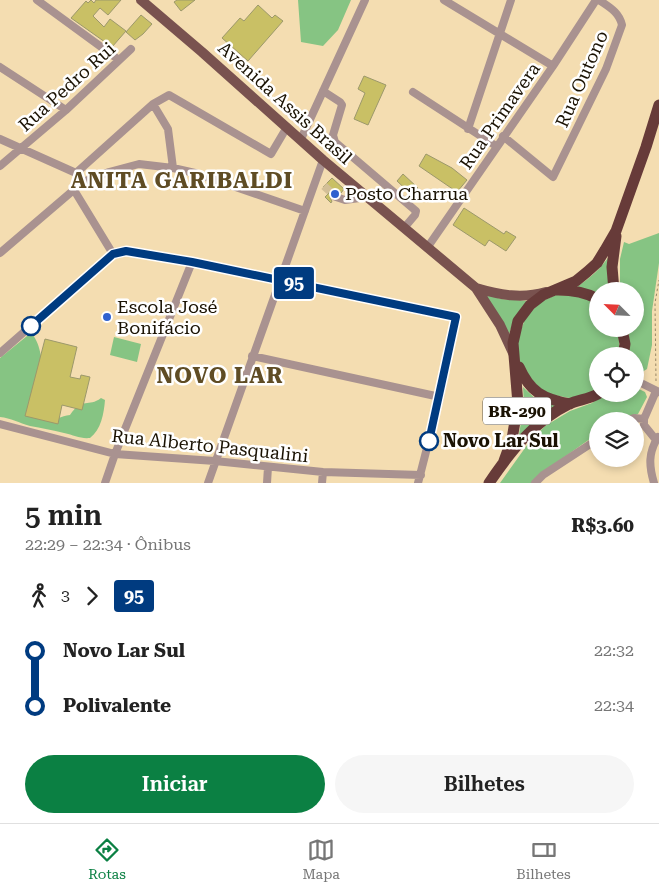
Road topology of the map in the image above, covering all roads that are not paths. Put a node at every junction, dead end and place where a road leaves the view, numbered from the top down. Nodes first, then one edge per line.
1 (37, 0) edge
2 (141, 0) edge
3 (365, 0) edge
4 (444, 0) edge
5 (512, 0) edge
6 (597, 0) edge
7 (500, 33) junction
8 (131, 49) dead end
9 (119, 60) junction
10 (553, 66) junction
11 (0, 67) edge
12 (323, 91) junction
13 (413, 92) dead end
14 (153, 104) junction
15 (659, 105) edge
16 (66, 110) junction
17 (287, 127) junction
18 (468, 129) junction
19 (503, 136) junction
20 (0, 139) edge
21 (300, 139) junction
22 (496, 146) junction
23 (21, 148) junction
24 (323, 160) junction
25 (0, 166) edge
26 (173, 168) junction
27 (76, 173) junction
28 (316, 179) junction
29 (84, 182) junction
30 (324, 186) tunnel mouth
31 (74, 190) junction
32 (336, 197) tunnel mouth
33 (367, 197) junction
34 (305, 212) junction
35 (404, 228) junction
36 (616, 232) junction
37 (427, 248) junction
38 (0, 253) edge
39 (113, 254) junction
40 (192, 262) junction
41 (280, 280) junction
42 (613, 282) edge
43 (476, 288) junction
44 (554, 289) junction
45 (589, 294) edge
46 (0, 353) edge
47 (252, 356) junction
48 (515, 359) junction
49 (644, 385) edge
50 (658, 392) edge
51 (440, 397) junction
52 (589, 397) edge
53 (570, 404) junction
54 (644, 419) edge
55 (0, 424) edge
56 (644, 425) edge
57 (657, 437) edge
58 (589, 445) edge
59 (115, 454) junction
60 (215, 461) junction
61 (504, 461) junction
62 (268, 467) junction
63 (323, 472) junction
64 (420, 479) edge
65 (106, 483) edge
66 (208, 483) edge
67 (267, 483) edge
68 (322, 483) edge
69 (489, 483) edge
70 (535, 483) edge
71 (654, 483) edge

1 - 9 street
2 - 17 main road, Avenida Assis Brasil
3 - 12 street
4 - 7 street
5 - 7 street
6 - 10 street, Rua Primavera
6 - 19 street, Rua Outono
7 - 10 street
7 - 18 street
8 - 9 street, Rua Pedro Rui
9 - 16 street, Rua Pedro Rui
10 - 19 street, Rua Primavera
11 - 16 street
12 - 21 street
12 - 35 street
13 - 18 street
14 - 17 street
14 - 26 street
14 - 27 street
15 - 36 highway, BR-290
16 - 23 street, Rua Pedro Rui
17 - 21 main road, Avenida Assis Brasil
18 - 22 street
19 - 22 street, Rua Primavera
20 - 23 street
21 - 24 main road, Avenida Assis Brasil
22 - 37 street, Rua Primavera
23 - 25 street, Rua Pedro Rui
23 - 27 street
24 - 28 street
24 - 33 main road, Avenida Assis Brasil
26 - 29 street
26 - 34 street
27 - 29 street
28 - 30 street
28 - 34 street
29 - 31 street
31 - 38 street
31 - 39 street
32 - 33 street
33 - 35 main road, Avenida Assis Brasil
34 - 41 street
35 - 37 main road, Avenida Assis Brasil
36 - 42 highway, BR-290
36 - 44 highway, BR-290
37 - 43 main road, Avenida Assis Brasil
39 - 40 street
39 - 46 street
40 - 41 street
40 - 59 street
41 - 47 street
41 - 51 street
43 - 44 main road, Avenida Assis Brasil
43 - 48 main road, Avenida Assis Brasil
44 - 45 highway
44 - 48 highway, BR-290
47 - 51 street
47 - 60 street
48 - 53 highway
48 - 61 highway, BR-290
49 - 50 street
50 - 54 street
51 - 64 street
52 - 53 highway, BR-290
53 - 61 highway, BR-290
55 - 59 street, Rua Alberto Pasqualini
56 - 57 street
57 - 71 street
58 - 70 street
59 - 60 street, Rua Alberto Pasqualini
59 - 65 street
60 - 62 street, Rua Alberto Pasqualini
60 - 66 street
61 - 69 highway, BR-290
62 - 63 street, Rua Alberto Pasqualini
62 - 67 street
63 - 64 street, Rua Alberto Pasqualini
63 - 68 street

